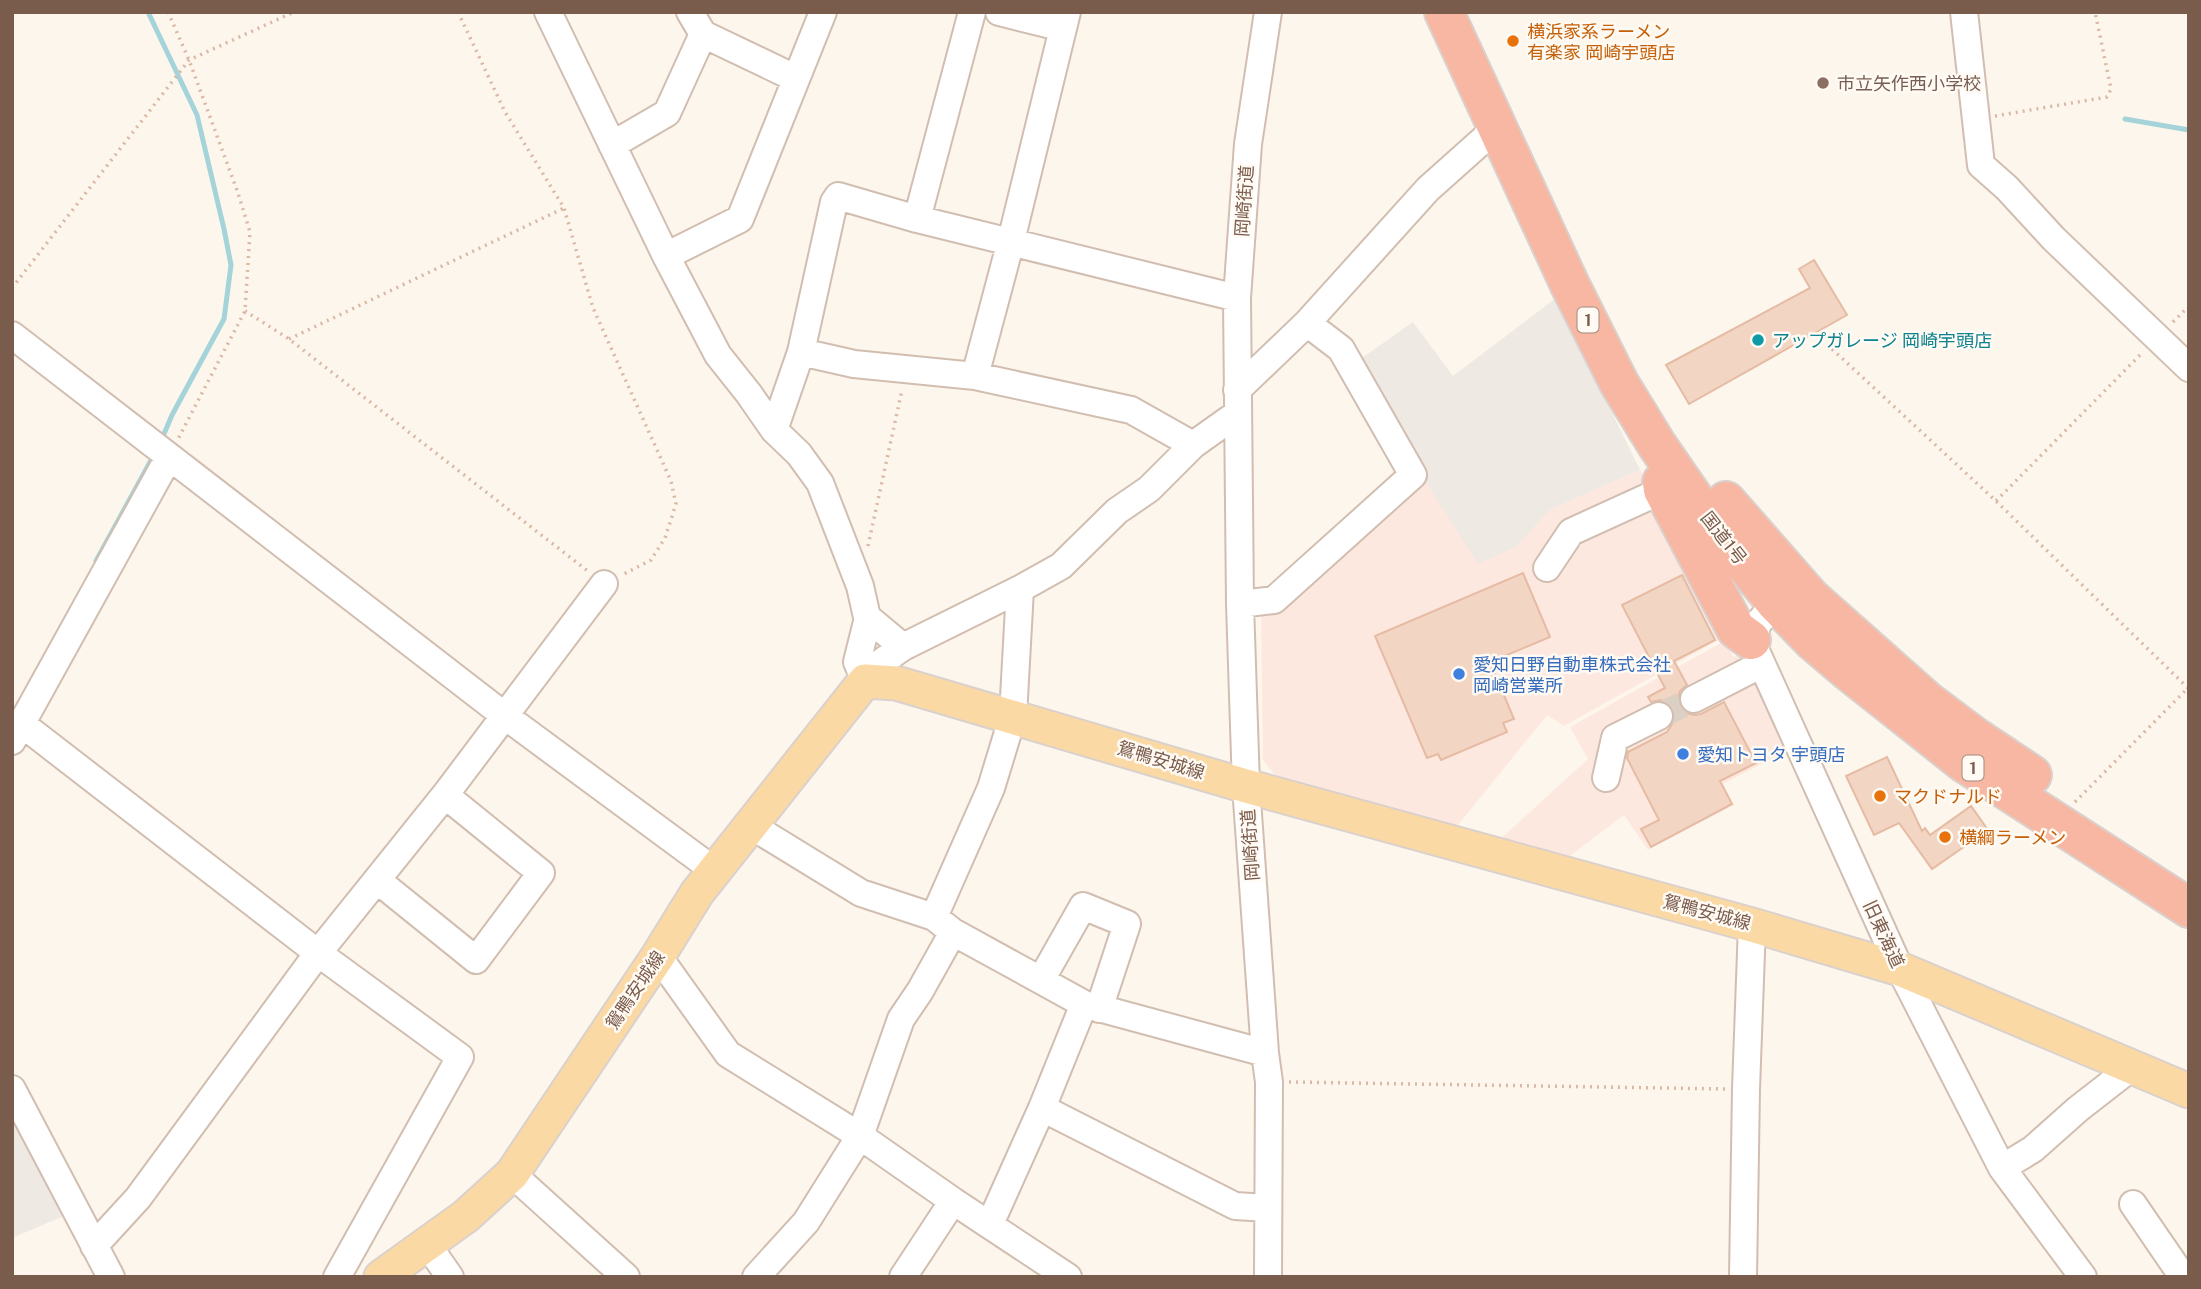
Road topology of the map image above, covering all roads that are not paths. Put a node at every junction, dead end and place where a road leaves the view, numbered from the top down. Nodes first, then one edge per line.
1 (548, 12) edge
2 (823, 12) edge
3 (972, 12) edge
4 (999, 12) edge
5 (1268, 12) edge
6 (1444, 12) edge
7 (1468, 12) edge
8 (1964, 12) edge
9 (1065, 20) edge
10 (697, 23) edge
11 (795, 78) junction
12 (1495, 125) junction
13 (612, 145) junction
14 (917, 219) junction
15 (1011, 241) junction
16 (666, 256) junction
17 (1237, 298) junction
18 (1307, 323) junction
19 (12, 335) edge
20 (800, 352) junction
21 (2189, 368) edge
22 (975, 376) junction
23 (1238, 402) junction
24 (774, 430) junction
25 (1193, 445) junction
26 (1657, 446) junction
27 (163, 451) junction
28 (1662, 490) junction
29 (1547, 568) dead end
30 (604, 584) road end
31 (1020, 589) junction
32 (1786, 592) junction
33 (1240, 604) junction
34 (868, 618) junction
35 (903, 647) junction
36 (1757, 652) junction
37 (864, 681) junction
38 (1694, 699) tunnel mouth
39 (505, 716) junction
40 (1013, 716) junction
41 (1659, 716) tunnel mouth
42 (17, 732) edge
43 (1606, 778) dead end
44 (1246, 786) junction
45 (445, 795) junction
46 (750, 825) junction
47 (715, 871) junction
48 (2189, 878) edge
49 (377, 880) junction
50 (2189, 908) edge
51 (944, 925) junction
52 (1752, 925) junction
53 (318, 953) junction
54 (658, 956) junction
55 (1900, 969) junction
56 (1041, 980) junction
57 (1092, 1007) junction
58 (1265, 1053) junction
59 (2132, 1067) junction
60 (12, 1089) edge
61 (2189, 1091) edge
62 (1042, 1108) junction
63 (860, 1136) junction
64 (2002, 1168) junction
65 (512, 1174) junction
66 (953, 1201) junction
67 (2133, 1205) dead end
68 (1268, 1208) junction
69 (990, 1224) junction
70 (428, 1244) junction
71 (94, 1246) junction
72 (1056, 1274) edge
73 (111, 1277) edge
74 (337, 1277) edge
75 (381, 1277) edge
76 (450, 1277) edge
77 (626, 1277) edge
78 (756, 1277) edge
79 (903, 1277) edge
80 (1268, 1277) edge
81 (1743, 1277) edge
82 (2083, 1277) edge
83 (2183, 1277) edge

1 - 13 street
2 - 11 street
3 - 14 street
4 - 9 street
5 - 17 street, 岡崎街道
6 - 12 highway, 国道1号 / 1
7 - 32 highway, 国道1号 / 1
8 - 21 street
9 - 15 street
10 - 11 street
10 - 13 street
11 - 16 street
12 - 18 street
12 - 26 highway, 国道1号 / 1
13 - 16 street
14 - 15 street
14 - 20 street
15 - 17 street
15 - 22 street
16 - 24 street
17 - 23 street, 岡崎街道
18 - 23 street
18 - 33 street
19 - 27 street
20 - 22 street
20 - 24 street
22 - 25 street
23 - 25 street
23 - 33 street, 岡崎街道
24 - 34 street
25 - 31 street
26 - 28 highway
26 - 32 highway, 国道1号 / 1
27 - 39 street
27 - 42 street
28 - 29 street
28 - 36 highway
30 - 39 street
31 - 35 street
31 - 40 street
32 - 36 street
32 - 48 highway, 国道1号 / 1
32 - 50 highway, 国道1号 / 1
33 - 44 street, 岡崎街道
34 - 35 street
34 - 37 street
35 - 37 street
36 - 38 street
36 - 55 street, 旧東海道
37 - 40 main road, 鴛鴨安城線
37 - 46 main road, 鴛鴨安城線
39 - 45 street
39 - 47 street
40 - 44 main road, 鴛鴨安城線
40 - 51 street
41 - 43 street
42 - 53 street
44 - 52 main road, 鴛鴨安城線
44 - 58 street, 岡崎街道
45 - 49 street
45 - 49 street
46 - 47 main road, 鴛鴨安城線
46 - 51 street
47 - 54 main road, 鴛鴨安城線
49 - 53 street
51 - 56 street
51 - 63 street
52 - 55 main road, 鴛鴨安城線
52 - 81 street
53 - 71 street
53 - 74 street
54 - 63 street
54 - 65 main road, 鴛鴨安城線
55 - 59 main road, 鴛鴨安城線
55 - 64 street, 旧東海道
56 - 57 street
56 - 57 street
57 - 58 street
57 - 62 street
58 - 68 street, 岡崎街道
59 - 61 main road, 鴛鴨安城線
59 - 64 street
60 - 71 street
62 - 68 street
62 - 69 street
63 - 66 street
63 - 78 street
64 - 82 street, 旧東海道
65 - 70 main road, 鴛鴨安城線
65 - 77 street
66 - 69 street
66 - 79 street
67 - 83 street
68 - 80 street, 岡崎街道
69 - 72 street
70 - 75 main road, 鴛鴨安城線
70 - 76 street
71 - 73 street

